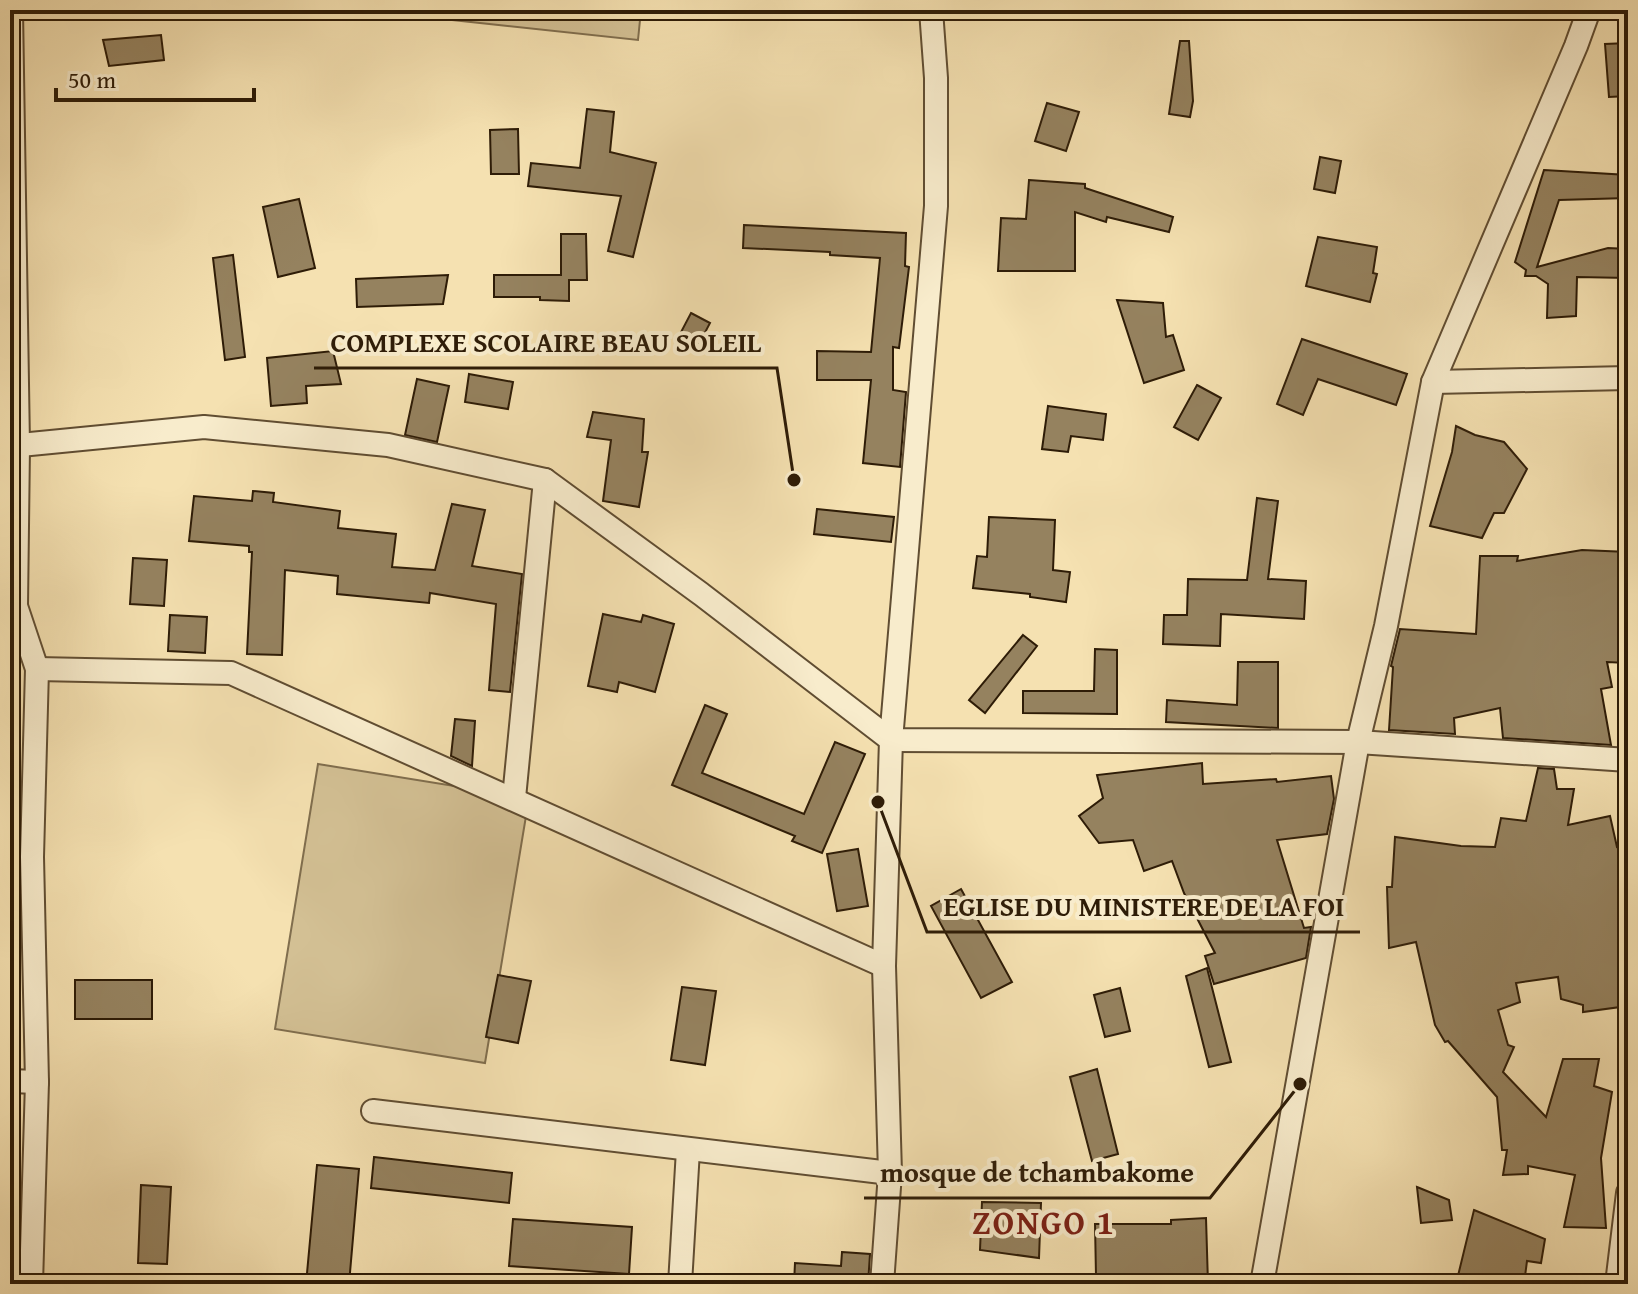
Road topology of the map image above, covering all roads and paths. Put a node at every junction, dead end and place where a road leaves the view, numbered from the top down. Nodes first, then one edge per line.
1 (11, 10) edge
2 (931, 10) edge
3 (1589, 10) edge
4 (1628, 378) edge
5 (1433, 382) junction
6 (14, 446) edge
7 (545, 480) junction
8 (13, 606) edge
9 (37, 669) junction
10 (891, 740) junction
11 (1358, 742) junction
12 (1628, 760) edge
13 (514, 798) junction
14 (21, 857) edge
15 (884, 966) junction
16 (10, 1081) edge
17 (37, 1082) junction
18 (373, 1111) dead end
19 (688, 1150) junction
20 (890, 1173) junction
21 (1628, 1193) edge
22 (31, 1284) edge
23 (680, 1284) edge
24 (882, 1284) edge
25 (1262, 1284) edge
26 (1617, 1284) edge

1 - 6 street
2 - 10 street
3 - 5 street
4 - 5 street
5 - 11 street
6 - 7 street
6 - 8 street
7 - 10 street
7 - 13 street
8 - 9 street
9 - 13 street
9 - 14 street
10 - 11 street
10 - 15 street
11 - 12 street
11 - 25 street
13 - 15 street
14 - 17 street
15 - 20 street
16 - 17 street
17 - 22 street
18 - 19 street
19 - 20 street
19 - 23 street
20 - 24 street
21 - 26 street

